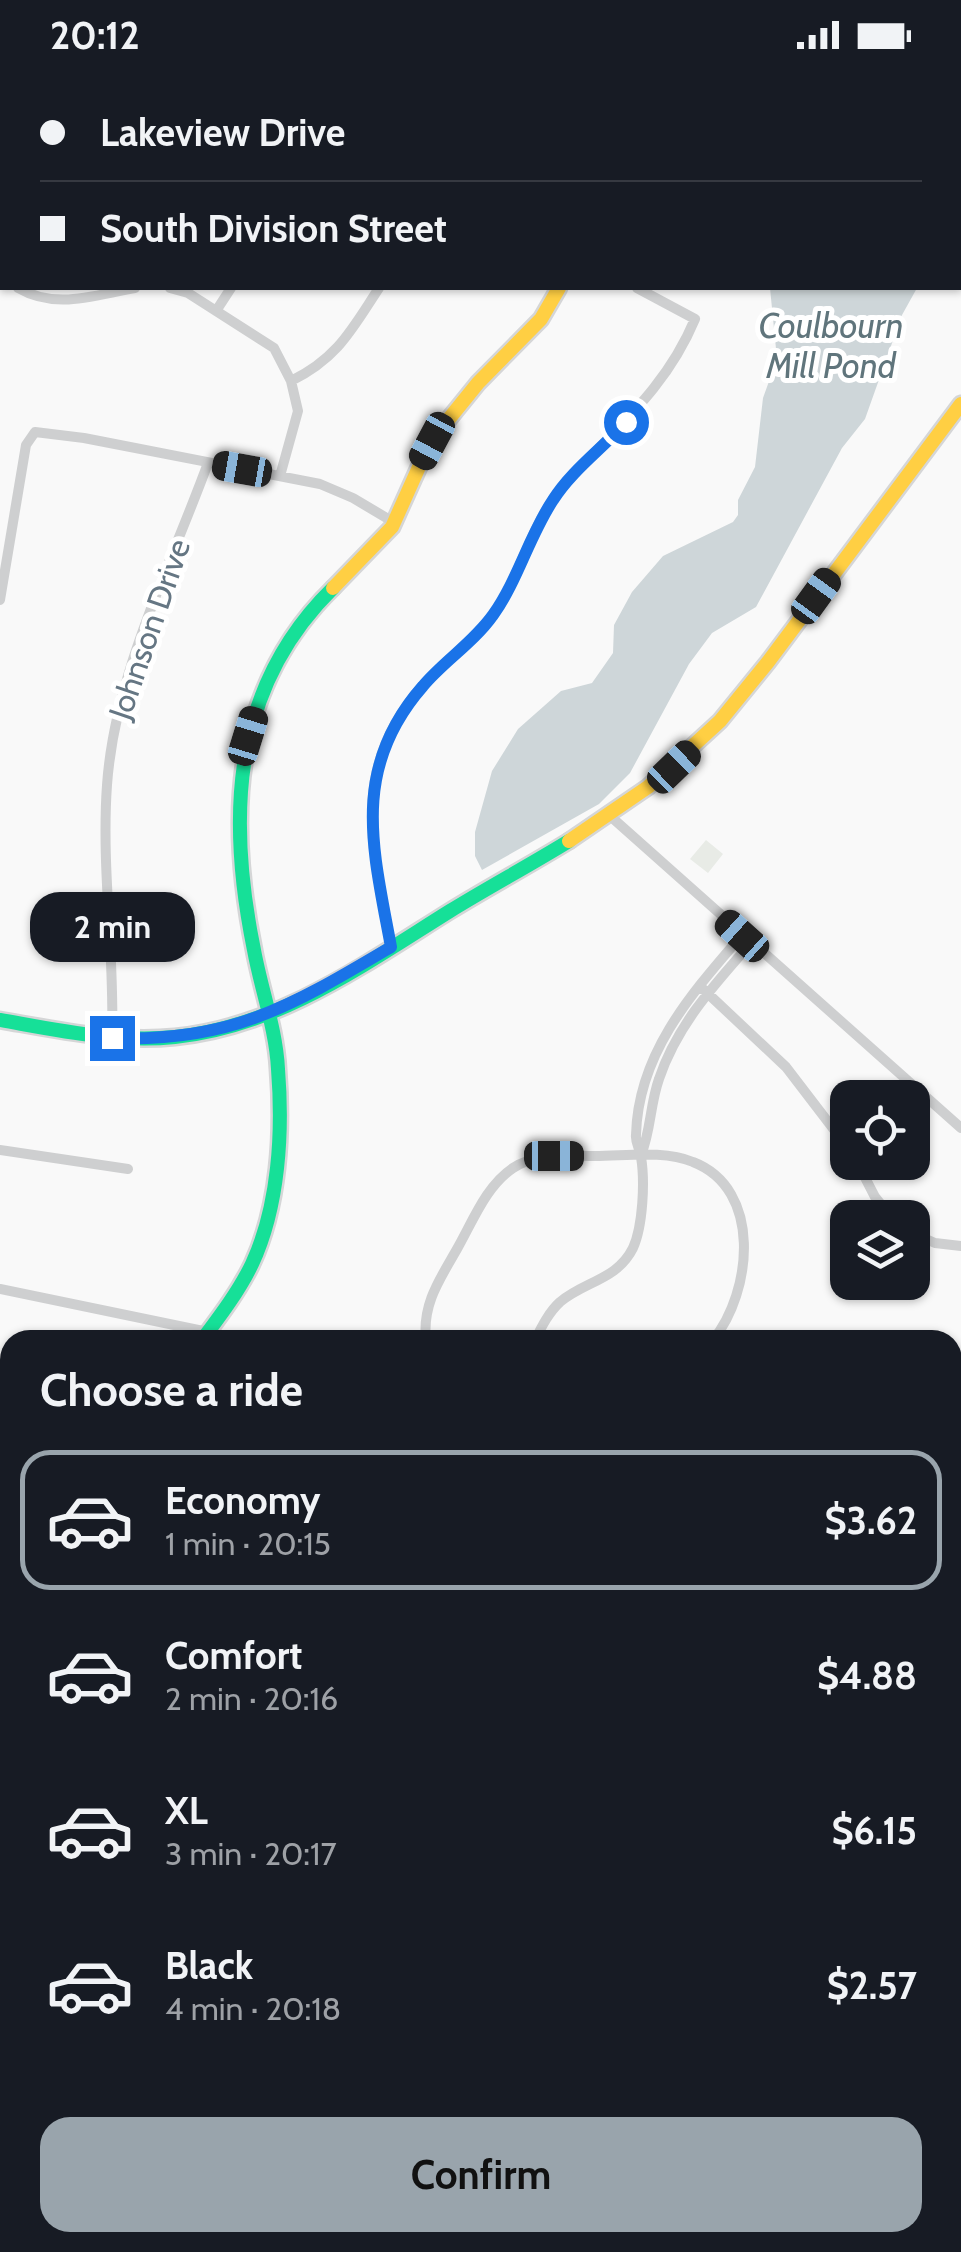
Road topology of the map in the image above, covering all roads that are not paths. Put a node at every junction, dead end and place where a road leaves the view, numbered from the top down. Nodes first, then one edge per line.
1 (23, 290) edge
2 (111, 290) edge
3 (176, 290) edge
4 (231, 290) edge
5 (378, 290) edge
6 (558, 290) edge
7 (641, 290) edge
8 (216, 312) junction
9 (291, 381) junction
10 (961, 404) edge
11 (208, 463) junction
12 (280, 476) junction
13 (395, 523) junction
14 (0, 600) edge
15 (609, 815) junction
16 (747, 939) junction
17 (391, 947) junction
18 (703, 989) junction
19 (267, 1016) junction
20 (0, 1020) edge
21 (112, 1038) junction
22 (830, 1124) edge
23 (961, 1128) edge
24 (0, 1150) edge
25 (641, 1156) junction
26 (128, 1169) dead end
27 (930, 1241) edge
28 (961, 1246) edge
29 (0, 1289) edge
30 (179, 1330) edge
31 (209, 1330) edge
32 (426, 1330) edge
33 (542, 1330) edge
34 (720, 1330) edge

1 - 2 street
3 - 8 street
4 - 8 street
5 - 9 street
6 - 13 street
7 - 17 street
8 - 9 street
9 - 12 street
10 - 15 street
11 - 12 street
11 - 14 street
11 - 21 street, Johnson Drive
12 - 13 street
13 - 19 street
15 - 16 street
15 - 17 street
16 - 18 street
16 - 23 street
17 - 19 street
18 - 22 street
18 - 25 street
19 - 21 street
19 - 31 street
20 - 21 street
24 - 26 street
25 - 32 street
25 - 33 street
25 - 34 street
27 - 28 street
29 - 30 street

